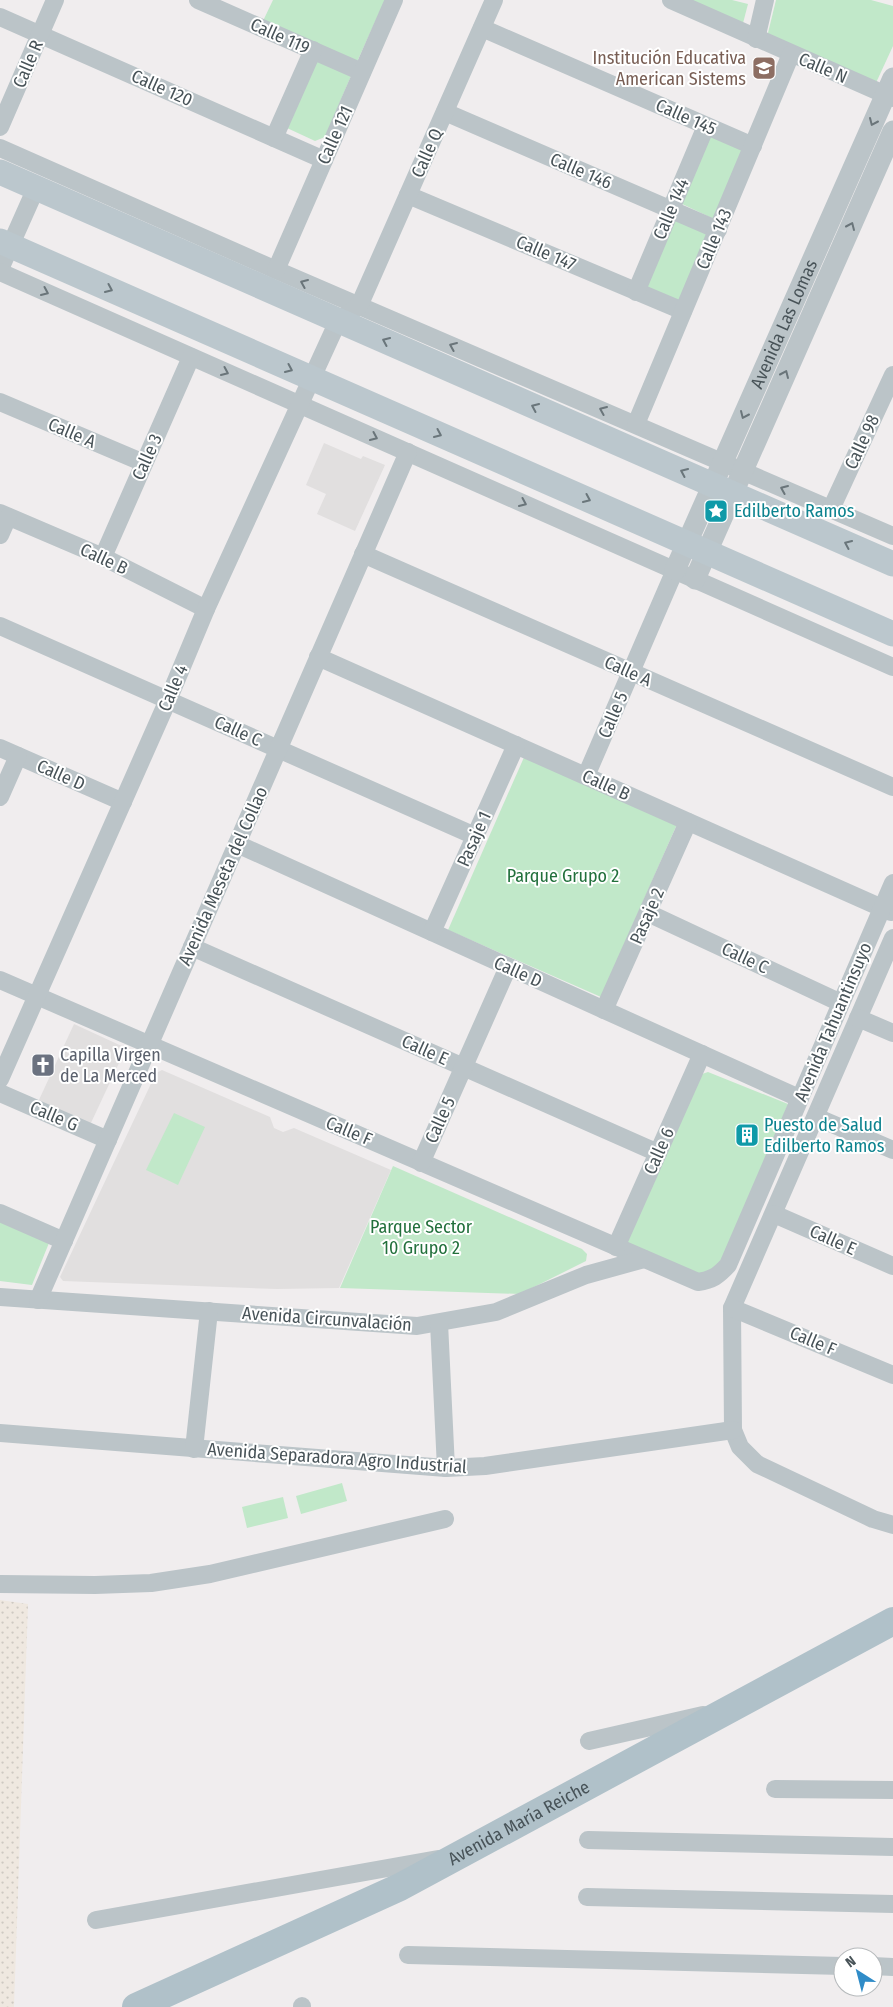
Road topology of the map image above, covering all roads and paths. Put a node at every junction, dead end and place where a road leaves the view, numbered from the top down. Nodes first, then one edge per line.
1 (55, 0) edge
2 (198, 0) edge
3 (394, 0) edge
4 (494, 0) edge
5 (671, 0) edge
6 (765, 0) edge
7 (0, 17) edge
8 (482, 28) junction
9 (40, 34) junction
10 (756, 39) junction
11 (313, 50) junction
12 (791, 54) junction
13 (362, 72) junction
14 (890, 90) edge
15 (445, 112) junction
16 (706, 126) junction
17 (0, 127) edge
18 (893, 130) edge
19 (274, 138) junction
20 (753, 146) junction
21 (0, 148) edge
22 (324, 160) junction
23 (0, 172) edge
24 (36, 188) junction
25 (408, 195) junction
26 (671, 209) junction
27 (718, 230) junction
28 (5, 243) edge
29 (276, 270) junction
30 (0, 271) edge
31 (636, 292) junction
32 (359, 306) junction
33 (683, 311) junction
34 (338, 320) junction
35 (191, 357) junction
36 (893, 375) edge
37 (312, 379) junction
38 (888, 397) edge
39 (0, 402) edge
40 (300, 405) junction
41 (636, 424) junction
42 (408, 452) junction
43 (723, 462) junction
44 (144, 463) junction
45 (743, 471) junction
46 (723, 489) junction
47 (831, 509) junction
48 (4, 515) edge
49 (0, 534) edge
50 (893, 536) edge
51 (697, 548) junction
52 (363, 554) junction
53 (103, 557) junction
54 (893, 564) edge
55 (675, 570) junction
56 (695, 579) junction
57 (206, 609) junction
58 (0, 626) edge
59 (893, 634) edge
60 (318, 657) junction
61 (893, 667) edge
62 (631, 672) junction
63 (168, 700) junction
64 (516, 745) junction
65 (0, 748) edge
66 (278, 749) junction
67 (18, 756) junction
68 (586, 776) junction
69 (893, 787) edge
70 (0, 797) edge
71 (123, 802) junction
72 (688, 822) junction
73 (475, 836) junction
74 (237, 844) junction
75 (893, 883) edge
76 (887, 910) edge
77 (648, 913) junction
78 (432, 932) junction
79 (893, 938) edge
80 (192, 947) junction
81 (508, 967) junction
82 (0, 980) edge
83 (38, 996) junction
84 (841, 1003) junction
85 (604, 1010) junction
86 (858, 1018) junction
87 (893, 1033) edge
88 (149, 1045) junction
89 (702, 1054) junction
90 (464, 1067) junction
91 (0, 1079) edge
92 (0, 1093) edge
93 (800, 1098) junction
94 (816, 1117) junction
95 (108, 1140) junction
96 (893, 1150) edge
97 (658, 1153) junction
98 (421, 1162) junction
99 (0, 1213) edge
100 (774, 1214) junction
101 (64, 1241) junction
102 (616, 1247) junction
103 (644, 1259) junction
104 (893, 1266) edge
105 (698, 1282) joint
106 (0, 1298) edge
107 (38, 1300) junction
108 (732, 1308) junction
109 (209, 1311) junction
110 (439, 1323) junction
111 (893, 1375) edge
112 (733, 1430) junction
113 (0, 1433) edge
114 (194, 1449) junction
115 (446, 1468) junction
116 (445, 1519) dead end
117 (893, 1525) edge
118 (0, 1584) edge
119 (893, 1621) edge
120 (733, 1708) junction
121 (589, 1741) dead end
122 (774, 1789) dead end
123 (893, 1790) edge
124 (588, 1840) dead end
125 (893, 1846) edge
126 (457, 1856) junction
127 (587, 1897) dead end
128 (893, 1904) edge
129 (96, 1920) dead end
130 (408, 1955) dead end
131 (833, 1966) edge
132 (136, 2007) edge

1 - 9 street, Calle R
2 - 11 street, Calle 119
3 - 13 street, Calle 121
4 - 8 street, Calle Q
5 - 10 street, Calle N
6 - 10 street
7 - 9 street, Calle 120
8 - 15 street, Calle Q
8 - 16 street, Calle 145
9 - 17 street, Calle R
9 - 19 street, Calle 120
10 - 12 street, Calle N
11 - 13 street, Calle 119
11 - 19 street
12 - 14 street, Calle N
12 - 20 street, Calle 143
13 - 22 street, Calle 121
14 -> 43 street, Avenida Las Lomas
15 - 25 street, Calle Q
15 - 26 street, Calle 146
16 - 20 street, Calle 145
16 - 26 street, Calle 144
45 -> 18 street, Avenida Las Lomas
19 - 22 street, Calle 120
20 - 27 street, Calle 143
21 - 29 street
22 - 29 street, Calle 121
23 - 24 main road
24 - 28 street
24 - 34 main road
25 - 31 street, Calle 147
25 - 32 street, Calle Q
26 - 27 street, Calle 146
26 - 31 street, Calle 144
27 - 33 street, Calle 143
28 - 30 street
28 -> 37 main road
32 -> 29 street
30 -> 35 street
31 - 33 street, Calle 147
32 - 34 street
41 -> 32 street
33 - 41 street, Calle 143
34 - 37 street, Calle 4
46 -> 34 main road
35 -> 40 street
35 - 44 street, Calle 3
36 - 38 street, Calle 98
37 - 40 street, Calle 4
37 -> 51 main road
38 - 47 street, Calle 98
39 - 44 street, Calle A
40 -> 42 street
40 - 57 street, Calle 4
41 - 43 street
42 - 52 street, Avenida Meseta del Collao
42 -> 55 street
43 - 45 street
43 - 46 street, Avenida Las Lomas
44 - 53 street, Calle 3
45 - 46 street, Avenida Las Lomas
47 -> 45 street
46 - 51 street, Avenida Las Lomas
54 -> 46 main road
47 - 50 street
48 - 49 street
48 - 53 street, Calle B
51 - 55 street, Avenida Las Lomas
51 - 56 street, Avenida Las Lomas
51 - 59 main road
52 - 60 street, Avenida Meseta del Collao
52 - 62 street, Calle A
53 - 57 street, Calle B
55 - 56 street
55 - 62 street, Calle 5
56 - 61 street
57 - 63 street, Calle 4
58 - 63 street, Calle C
60 - 64 street, Calle B
60 - 66 street, Avenida Meseta del Collao
62 - 68 street, Calle 5
62 - 69 street, Calle A
63 - 66 street, Calle C
63 - 71 street, Calle 4
64 - 68 street, Calle B
64 - 73 street, Pasaje 1
65 - 67 street, Calle D
66 - 73 street, Calle C
66 - 74 street, Avenida Meseta del Collao
67 - 70 street
67 - 71 street, Calle D
68 - 72 street, Calle B
71 - 83 street, Calle 4
72 - 76 street, Calle B
72 - 77 street, Pasaje 2
73 - 78 street, Pasaje 1
74 - 78 street, Calle D
74 - 80 street, Avenida Meseta del Collao
75 - 76 street, Avenida Tahuantinsuyo
76 - 84 street, Avenida Tahuantinsuyo
77 - 84 street, Calle C
77 - 85 street, Pasaje 2
78 - 81 street, Calle D
79 - 86 street, Avenida Tahuantinsuyo
80 - 88 street, Avenida Meseta del Collao
80 - 90 street, Calle E
81 - 85 street, Calle D
81 - 90 street, Calle 5
82 - 83 street, Calle F
83 - 88 street, Calle F
83 - 91 street, Calle 4
84 - 93 street, Avenida Tahuantinsuyo
85 - 89 street, Calle D
86 - 87 street
86 - 94 street, Avenida Tahuantinsuyo
88 - 95 street, Avenida Meseta del Collao
88 - 98 street, Calle F
89 - 93 street, Calle D
89 - 97 street, Calle 6
90 - 97 street, Calle E
90 - 98 street, Calle 5
92 - 95 street, Calle G
93 - 105 street, Avenida Tahuantinsuyo
94 - 96 street
94 - 100 street, Avenida Tahuantinsuyo
95 - 101 street, Avenida Meseta del Collao
97 - 102 street, Calle 6
98 - 102 street, Calle F
99 - 101 street
100 - 104 street, Calle E
100 - 108 street, Avenida Tahuantinsuyo
101 - 107 street, Avenida Meseta del Collao
102 - 103 street, Calle F
103 - 105 street, Calle F
103 - 110 street, Avenida Circunvalación
106 - 107 street, Avenida Circunvalación
107 - 109 street, Avenida Circunvalación
108 - 111 street, Calle F
108 - 112 street
109 - 110 street, Avenida Circunvalación
109 - 114 street
110 - 115 street
112 - 115 street, Avenida Separadora Agro Industrial
112 - 117 street
113 - 114 street, Avenida Separadora Agro Industrial
114 - 115 street, Avenida Separadora Agro Industrial
116 - 118 street
119 - 120 main road, Avenida María Reiche
120 - 121 street
120 - 126 main road, Avenida María Reiche
122 - 123 street
124 - 125 street
126 - 129 street
126 - 132 main road, Avenida María Reiche
127 - 128 street
130 - 131 street

